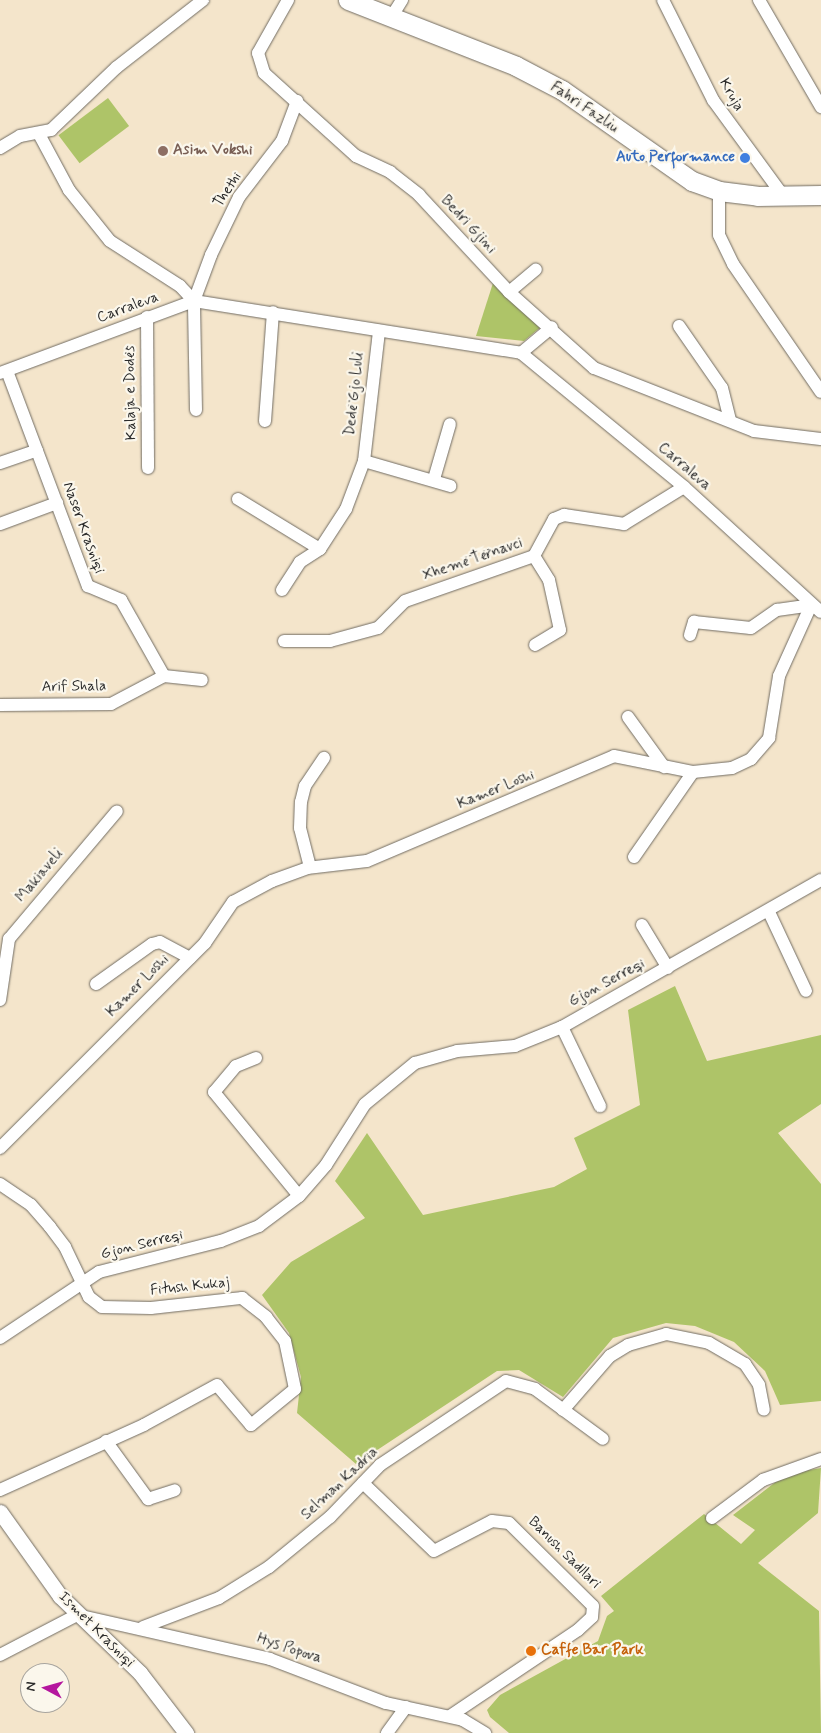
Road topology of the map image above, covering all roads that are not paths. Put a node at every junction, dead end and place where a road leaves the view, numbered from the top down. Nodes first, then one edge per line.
1 (203, 0) edge
2 (288, 0) edge
3 (348, 0) edge
4 (402, 0) edge
5 (663, 0) edge
6 (759, 0) edge
7 (392, 16) junction
8 (297, 101) junction
9 (821, 107) edge
10 (39, 134) junction
11 (0, 148) edge
12 (719, 191) junction
13 (821, 195) edge
14 (784, 197) junction
15 (536, 269) dead end
16 (509, 292) junction
17 (194, 302) junction
18 (273, 312) junction
19 (147, 317) junction
20 (679, 326) dead end
21 (552, 327) junction
22 (379, 331) junction
23 (521, 353) junction
24 (4, 372) edge
25 (821, 392) edge
26 (196, 410) dead end
27 (730, 419) junction
28 (265, 421) dead end
29 (450, 424) dead end
30 (821, 439) edge
31 (37, 450) junction
32 (364, 461) junction
33 (0, 464) edge
34 (148, 468) dead end
35 (434, 479) junction
36 (450, 486) dead end
37 (684, 487) junction
38 (238, 499) dead end
39 (57, 503) junction
40 (0, 524) edge
41 (320, 549) junction
42 (534, 556) junction
43 (282, 590) dead end
44 (816, 608) edge
45 (690, 635) dead end
46 (284, 641) dead end
47 (535, 645) dead end
48 (164, 676) junction
49 (202, 680) dead end
50 (0, 705) edge
51 (628, 717) dead end
52 (324, 758) dead end
53 (664, 767) junction
54 (693, 772) junction
55 (116, 811) dead end
56 (634, 856) dead end
57 (310, 867) junction
58 (821, 880) edge
59 (769, 912) junction
60 (642, 925) dead end
61 (190, 958) junction
62 (668, 968) junction
63 (96, 984) dead end
64 (806, 991) dead end
65 (0, 1000) edge
66 (562, 1027) junction
67 (256, 1058) dead end
68 (600, 1106) dead end
69 (0, 1148) edge
70 (0, 1184) edge
71 (299, 1196) junction
72 (81, 1281) junction
73 (0, 1338) edge
74 (563, 1410) junction
75 (764, 1410) dead end
76 (603, 1439) dead end
77 (106, 1440) junction
78 (821, 1459) edge
79 (363, 1483) junction
80 (0, 1490) edge
81 (175, 1490) dead end
82 (712, 1518) dead end
83 (3, 1522) edge
84 (77, 1615) junction
85 (143, 1627) junction
86 (0, 1655) edge
87 (406, 1707) junction
88 (450, 1716) junction
89 (186, 1733) edge
90 (387, 1733) edge
91 (485, 1733) edge

1 - 10 street
2 - 8 street, Bedri Gjini
3 - 7 main road, Fahri Fazliu
4 - 7 street
5 - 14 street, Kruja
6 - 9 street
7 - 12 main road, Fahri Fazliu
8 - 16 street, Bedri Gjini
8 - 17 street, Thethi
10 - 11 street
10 - 17 street
12 - 14 main road, Fahri Fazliu
12 - 25 street
13 - 14 main road, Fahri Fazliu
15 - 16 street
16 - 21 street, Bedri Gjini
17 - 18 street, Carraleva
17 - 19 street, Carraleva
17 - 26 street
18 - 22 street, Carraleva
18 - 28 street
19 - 24 street, Carraleva
19 - 34 street, Kalaja e Dodës
20 - 27 street
21 - 23 street
21 - 27 street, Bedri Gjini
22 - 23 street, Carraleva
22 - 32 street, Dedë Gjo Luli
23 - 37 street, Carraleva
24 - 31 street, Naser Krasniqi
27 - 30 street, Bedri Gjini
29 - 35 street
31 - 33 street
31 - 39 street, Naser Krasniqi
32 - 35 street
32 - 41 street, Dedë Gjo Luli
35 - 36 street
37 - 42 street, Xhemë Tërnavci
37 - 44 street, Carraleva
38 - 41 street
39 - 40 street
39 - 48 street, Naser Krasniqi
41 - 43 street, Dedë Gjo Luli
42 - 46 street, Xhemë Tërnavci
42 - 47 street
44 - 45 street
44 - 54 street, Kamer Loshi
48 - 49 street
48 - 50 street, Arif Shala
51 - 53 street
52 - 57 street
53 - 54 street, Kamer Loshi
53 - 57 street, Kamer Loshi
54 - 56 street
55 - 65 street, Makiaveli
57 - 61 street, Kamer Loshi
58 - 59 street, Gjon Serreqi
59 - 62 street, Gjon Serreqi
59 - 64 street
60 - 62 street, Gjon Serreqi
61 - 63 street
61 - 69 street, Kamer Loshi
62 - 66 street, Gjon Serreqi
66 - 68 street, Gjon Serreqi
66 - 71 street, Gjon Serreqi
67 - 71 street
70 - 72 street
71 - 72 street, Gjon Serreqi
72 - 73 street, Gjon Serreqi
72 - 77 street, Fitush Kukaj
74 - 75 street
74 - 76 street, Selman Kadria
74 - 79 street, Selman Kadria
77 - 80 street, Fitush Kukaj
77 - 81 street
78 - 82 street
79 - 85 street, Selman Kadria
79 - 88 street, Banush Sadllari
83 - 84 street, Ismet Krasniqi
84 - 85 street, Hys Popova
84 - 86 street
84 - 89 street, Ismet Krasniqi
85 - 87 street, Hys Popova
87 - 88 street, Hys Popova
87 - 90 street
88 - 91 street, Hys Popova

